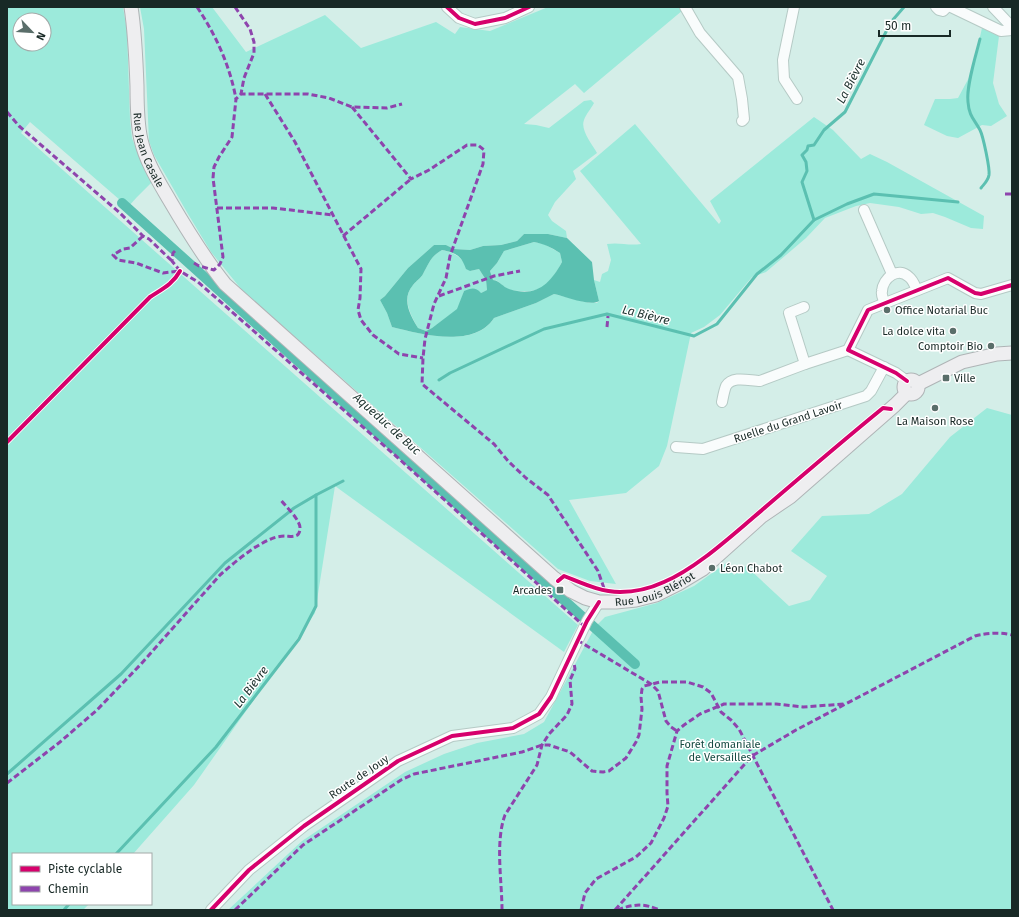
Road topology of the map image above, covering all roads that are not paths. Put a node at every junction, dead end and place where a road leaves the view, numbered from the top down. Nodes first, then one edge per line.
1 (131, 7) edge
2 (447, 7) edge
3 (529, 7) edge
4 (685, 7) edge
5 (794, 7) edge
6 (936, 7) edge
7 (947, 7) edge
8 (951, 7) edge
9 (996, 9) edge
10 (1012, 27) edge
11 (1012, 30) edge
12 (797, 99) dead end
13 (742, 121) dead end
14 (864, 210) dead end
15 (892, 274) junction
16 (1012, 285) edge
17 (917, 290) junction
18 (885, 303) junction
19 (804, 307) dead end
20 (848, 350) junction
21 (1012, 353) edge
22 (804, 364) junction
23 (884, 367) junction
24 (910, 386) junction
25 (722, 402) dead end
26 (676, 447) dead end
27 (599, 602) junction
28 (211, 910) edge

1 - 27 main road, Rue Jean Casale
2 - 3 street
4 - 13 street
5 - 12 street
6 - 7 street
8 - 11 street
9 - 10 street
14 - 15 street
15 - 17 street
15 - 18 street
16 - 17 street
17 - 18 street
18 - 20 street
19 - 22 street
20 - 22 street
20 - 23 street
21 - 24 main road, Rue Louis Blériot
22 - 25 street
23 - 24 street
23 - 26 street, Ruelle du Grand Lavoir
24 - 27 main road, Rue Louis Blériot
27 - 28 street, Route de Jouy

